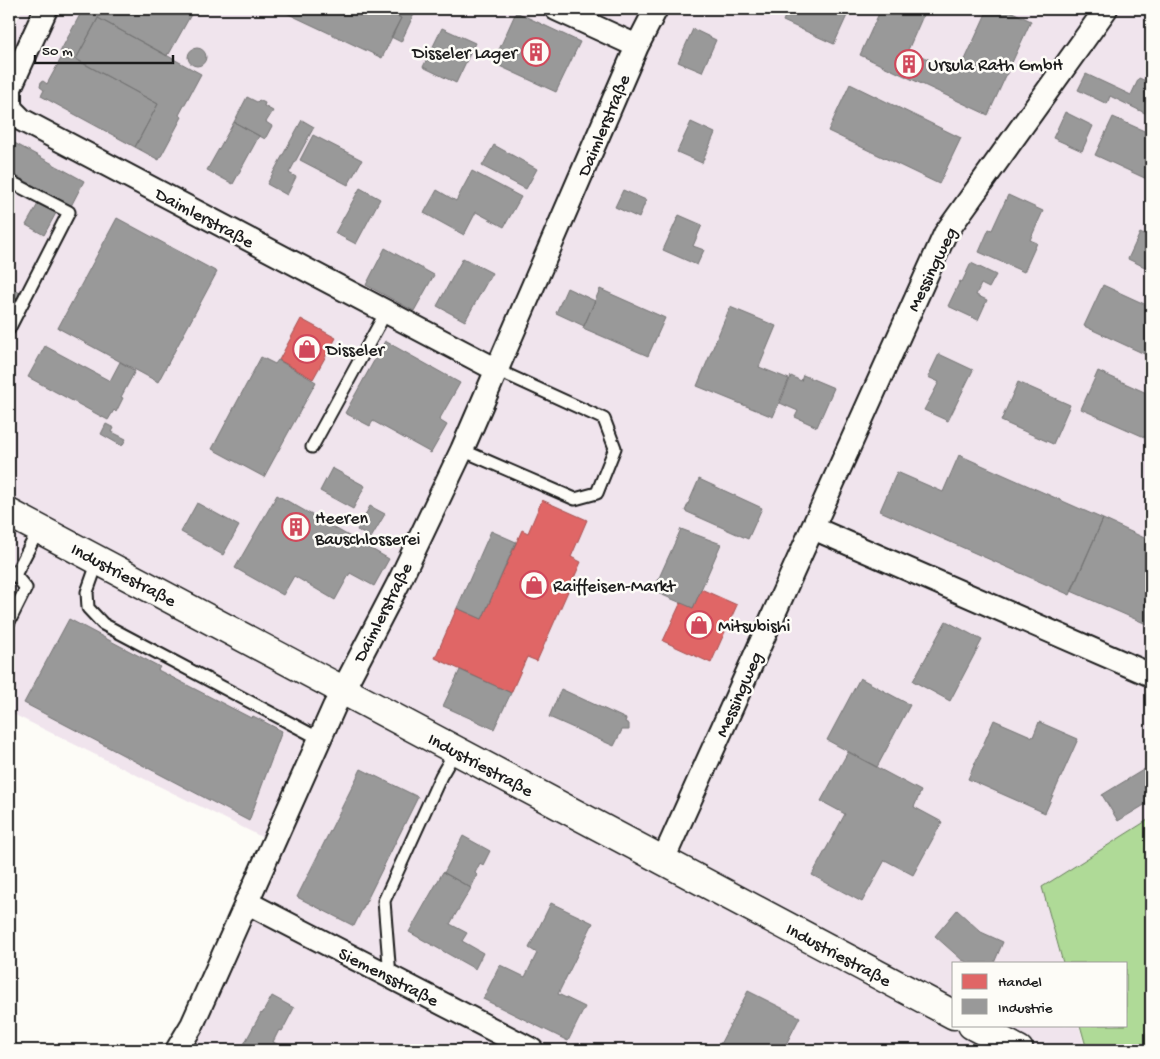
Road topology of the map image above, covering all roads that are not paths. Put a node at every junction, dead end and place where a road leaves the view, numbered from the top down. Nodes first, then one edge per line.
1 (46, 9) edge
2 (556, 9) edge
3 (656, 9) edge
4 (1106, 9) edge
5 (637, 46) junction
6 (11, 112) edge
7 (9, 181) edge
8 (386, 312) junction
9 (9, 329) edge
10 (497, 370) junction
11 (312, 447) dead end
12 (462, 450) junction
13 (9, 513) edge
14 (813, 528) junction
15 (39, 529) junction
16 (98, 561) junction
17 (12, 574) edge
18 (9, 622) edge
19 (1148, 677) edge
20 (342, 690) junction
21 (320, 739) junction
22 (456, 750) junction
23 (663, 860) junction
24 (246, 902) junction
25 (390, 976) junction
26 (952, 1014) edge
27 (974, 1026) edge
28 (178, 1050) edge
29 (532, 1050) edge
30 (1019, 1050) edge

1 - 6 street, Daimlerstraße
2 - 5 street
3 - 5 street, Daimlerstraße
4 - 14 street, Messingweg
5 - 10 street, Daimlerstraße
6 - 8 street, Daimlerstraße
7 - 9 lane
8 - 10 street, Daimlerstraße
8 - 11 lane
10 - 12 street, Daimlerstraße
10 - 12 lane
12 - 20 street, Daimlerstraße
13 - 15 street, Industriestraße
14 - 19 street
14 - 23 street, Messingweg
15 - 16 street, Industriestraße
15 - 17 lane
16 - 20 street, Industriestraße
16 - 21 lane
17 - 18 lane
20 - 21 street
20 - 22 street, Industriestraße
21 - 24 street
22 - 23 street, Industriestraße
22 - 25 lane
23 - 26 street, Industriestraße
24 - 25 street, Siemensstraße
24 - 28 street
25 - 29 street, Siemensstraße
27 - 30 street

